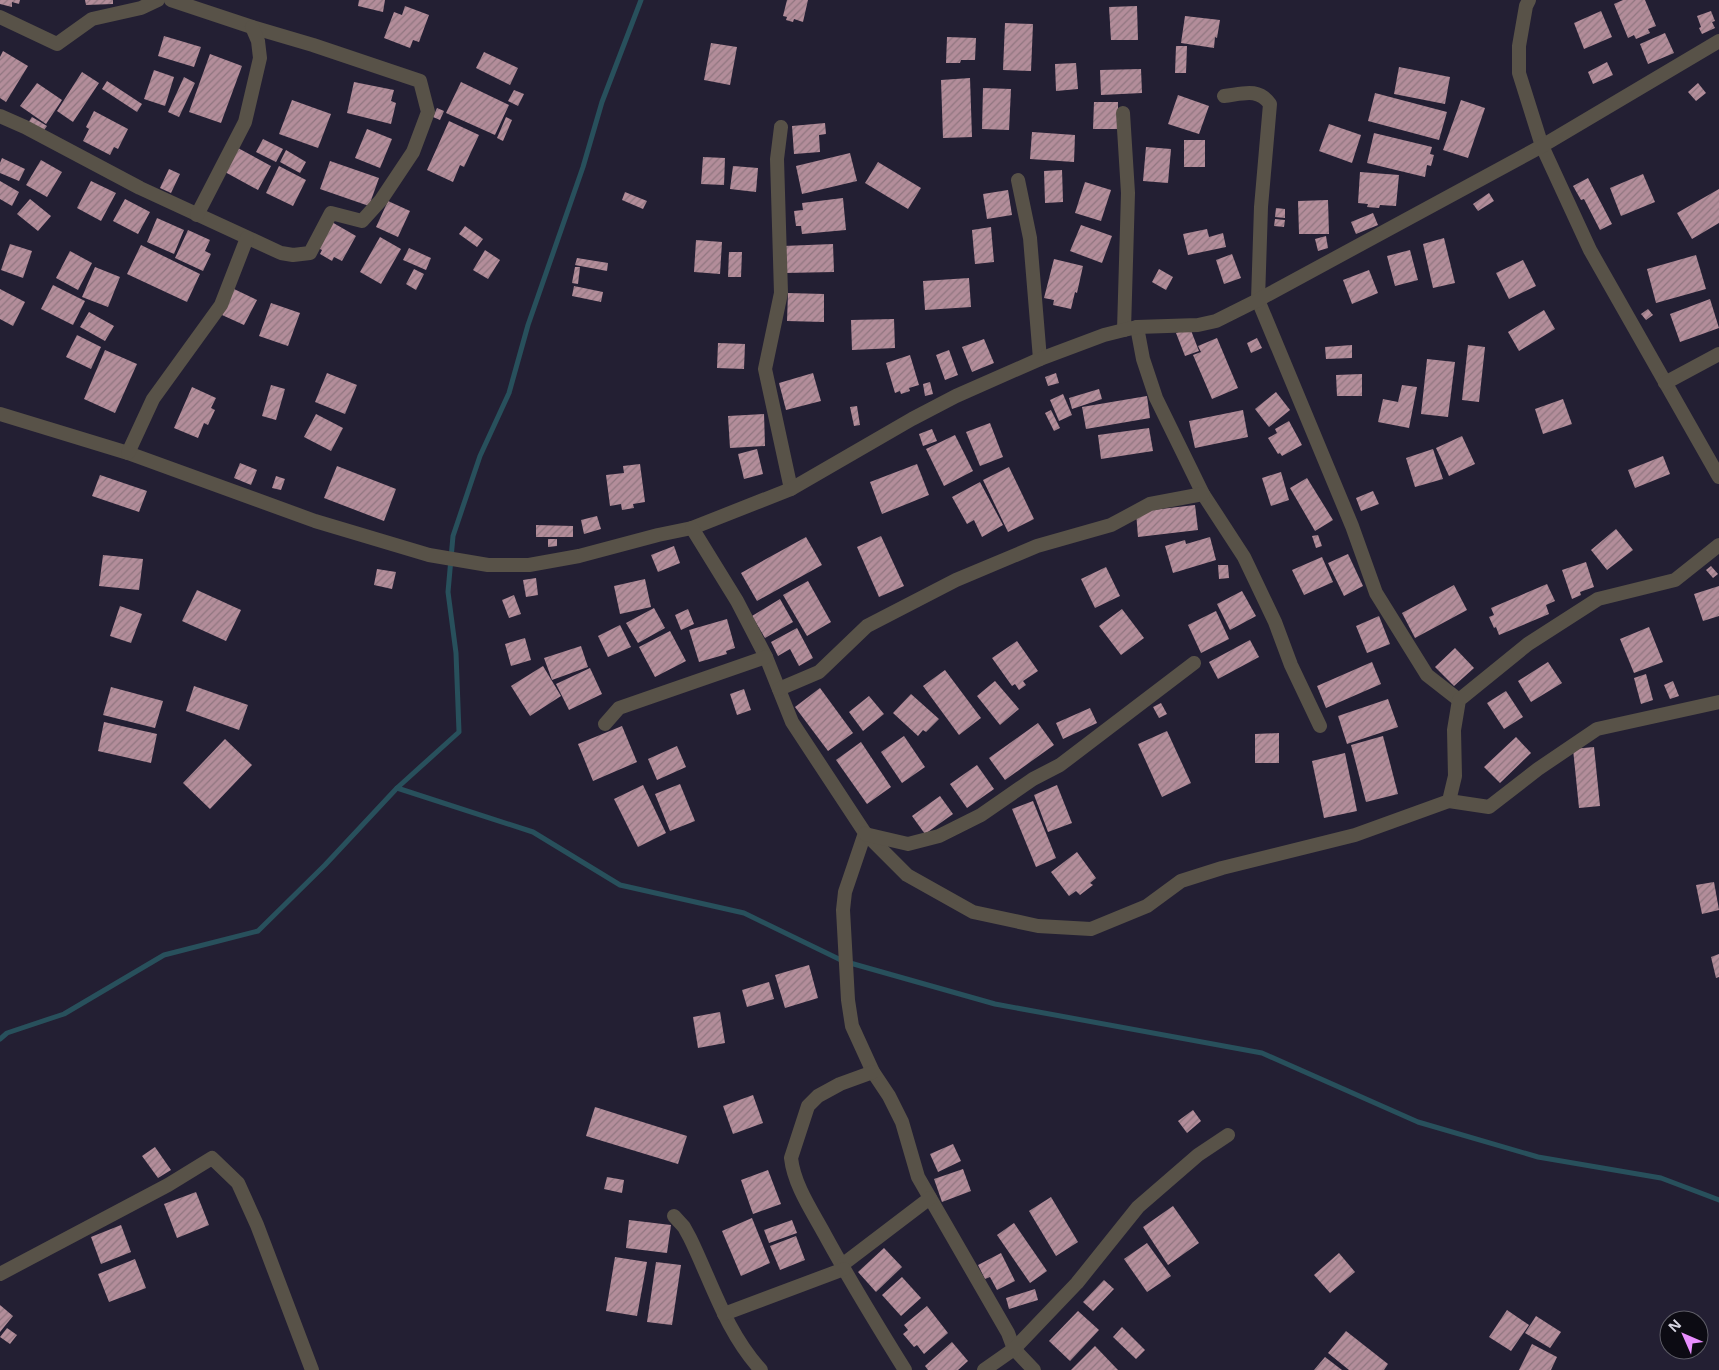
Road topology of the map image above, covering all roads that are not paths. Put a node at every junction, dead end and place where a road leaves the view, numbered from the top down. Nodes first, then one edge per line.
1 (158, 0) edge
2 (171, 0) edge
3 (1526, 2) edge
4 (0, 17) edge
5 (252, 27) junction
6 (1719, 41) edge
7 (1224, 96) dead end
8 (1122, 112) dead end
9 (0, 116) edge
10 (781, 128) dead end
11 (1542, 146) junction
12 (1018, 180) dead end
13 (197, 215) junction
14 (247, 238) junction
15 (1258, 300) junction
16 (1130, 329) junction
17 (1719, 354) edge
18 (1040, 359) junction
19 (1665, 383) junction
20 (0, 414) edge
21 (128, 453) junction
22 (1719, 478) edge
23 (791, 489) junction
24 (1204, 494) junction
25 (692, 528) junction
26 (1719, 545) edge
27 (766, 657) junction
28 (1194, 663) dead end
29 (779, 690) junction
30 (1459, 700) junction
31 (1719, 702) edge
32 (606, 724) dead end
33 (1320, 726) dead end
34 (1449, 801) junction
35 (864, 834) junction
36 (873, 1072) junction
37 (1228, 1135) dead end
38 (930, 1198) junction
39 (674, 1216) dead end
40 (843, 1267) junction
41 (0, 1274) edge
42 (724, 1314) junction
43 (1014, 1349) junction
44 (312, 1370) edge
45 (761, 1370) edge
46 (904, 1370) edge
47 (984, 1370) edge
48 (1034, 1370) edge

1 - 4 street
2 - 5 street
3 - 11 street
5 - 13 street
5 - 14 street
6 - 11 street
7 - 15 street
8 - 16 street
9 - 13 street
10 - 23 street
11 - 15 street
11 - 19 street
12 - 18 street
13 - 14 street
14 - 21 street
15 - 16 street
15 - 30 street
16 - 18 street
16 - 24 street
17 - 19 street
18 - 23 street
19 - 22 street
20 - 21 street
21 - 25 street
23 - 25 street
24 - 29 street
24 - 33 street
25 - 27 street
26 - 30 street
27 - 29 street
27 - 32 street
28 - 35 street
29 - 35 street
30 - 34 street
31 - 34 street
34 - 35 street
35 - 36 street
36 - 38 street
36 - 40 street
37 - 43 street
38 - 40 street
38 - 43 street
39 - 42 street
40 - 42 street
40 - 46 street
41 - 44 street
42 - 45 street
43 - 47 street
43 - 48 street

